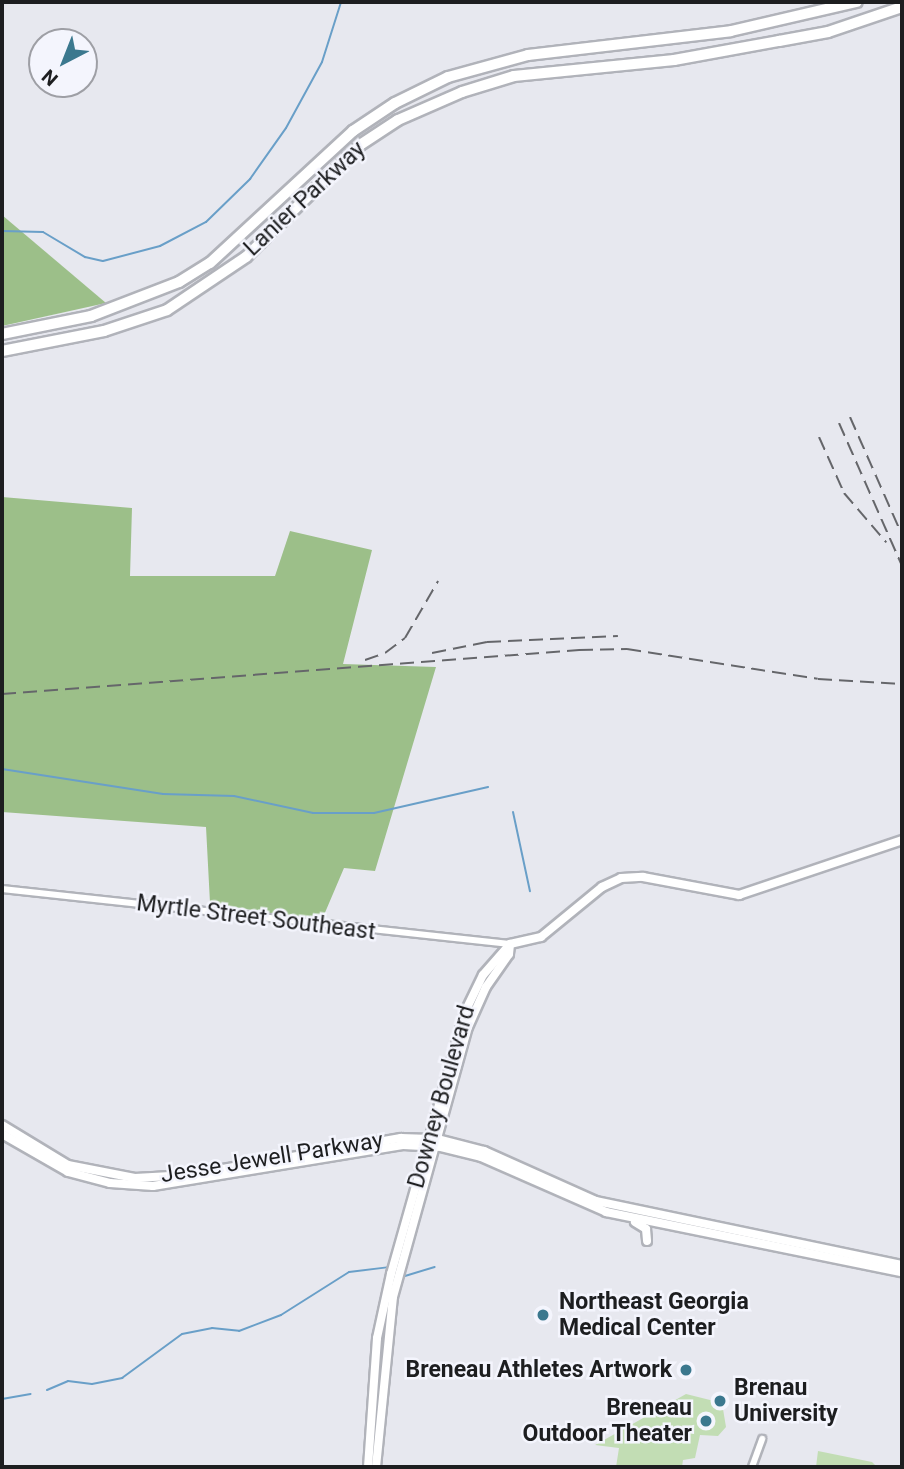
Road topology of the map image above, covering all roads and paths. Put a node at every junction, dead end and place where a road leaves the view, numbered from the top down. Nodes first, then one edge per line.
1 (858, 2) edge
2 (902, 7) edge
3 (2, 334) edge
4 (2, 351) edge
5 (902, 840) edge
6 (2, 889) edge
7 (510, 944) junction
8 (2, 1125) edge
9 (2, 1134) edge
10 (433, 1142) junction
11 (403, 1145) junction
12 (421, 1169) junction
13 (606, 1212) junction
14 (647, 1241) dead end
15 (902, 1265) edge
16 (902, 1272) edge
17 (378, 1416) junction
18 (762, 1439) dead end
19 (368, 1467) edge
20 (376, 1467) edge
21 (752, 1467) edge

1 - 3 highway, Lanier Parkway
2 - 4 highway, Lanier Parkway
5 - 7 main road
6 - 7 street, Myrtle Street Southeast
7 - 10 main road, Downey Boulevard
8 - 10 main road, Jesse Jewell Parkway
9 - 11 main road, Jesse Jewell Parkway
10 - 11 main road, Jesse Jewell Parkway
10 - 12 main road, Downey Boulevard
10 - 13 main road
10 - 15 main road
10 - 17 main road, Downey Boulevard
11 - 12 main road
12 - 17 main road, Downey Boulevard
13 - 14 main road
13 - 16 main road
17 - 19 main road, Downey Boulevard
17 - 20 main road
18 - 21 street

